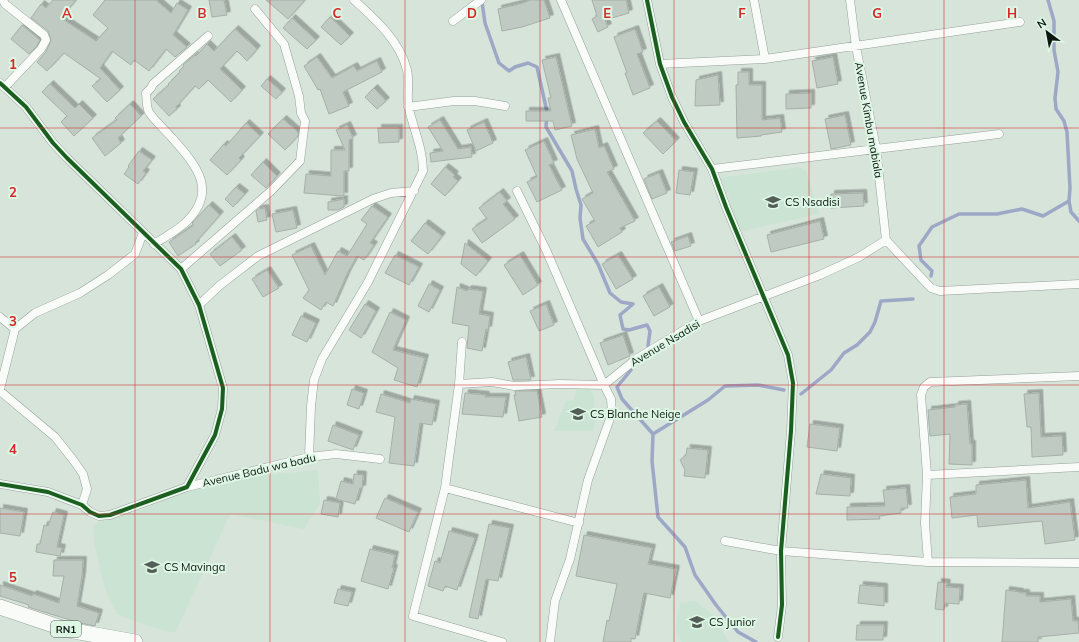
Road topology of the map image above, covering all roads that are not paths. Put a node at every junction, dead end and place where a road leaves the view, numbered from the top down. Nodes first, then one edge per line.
1 (3, 0) edge
2 (354, 0) edge
3 (481, 0) edge
4 (561, 0) edge
5 (647, 0) edge
6 (754, 0) edge
7 (850, 0) edge
8 (255, 9) dead end
9 (453, 22) dead end
10 (1020, 22) dead end
11 (208, 36) dead end
12 (856, 47) junction
13 (765, 59) junction
14 (660, 64) junction
15 (2, 85) edge
16 (505, 106) dead end
17 (408, 107) junction
18 (999, 134) dead end
19 (876, 148) junction
20 (712, 169) junction
21 (414, 191) junction
22 (517, 191) dead end
23 (143, 233) junction
24 (886, 240) junction
25 (154, 244) junction
26 (181, 269) junction
27 (1079, 284) edge
28 (764, 296) junction
29 (199, 305) junction
30 (0, 317) edge
31 (699, 321) junction
32 (15, 329) junction
33 (462, 342) dead end
34 (1079, 376) edge
35 (459, 384) junction
36 (604, 385) junction
37 (0, 390) edge
38 (309, 457) junction
39 (380, 459) dead end
40 (1079, 467) edge
41 (927, 475) junction
42 (0, 484) edge
43 (187, 487) junction
44 (445, 488) junction
45 (82, 504) junction
46 (579, 523) junction
47 (725, 541) dead end
48 (781, 551) junction
49 (928, 562) junction
50 (1079, 563) edge
51 (0, 607) edge
52 (778, 636) dead end
53 (135, 642) edge
54 (502, 642) edge
55 (506, 642) edge
56 (550, 642) edge

1 - 15 street
2 - 17 street
3 - 9 street
4 - 31 street
5 - 14 street
6 - 13 street
7 - 12 street, Avenue Kimbu mabiala
8 - 26 street
10 - 12 street
11 - 25 street
12 - 13 street
12 - 19 street, Avenue Kimbu mabiala
13 - 14 street
14 - 20 street
15 - 23 street
16 - 17 street
17 - 21 street
18 - 19 street
19 - 20 street
19 - 24 street, Avenue Kimbu mabiala
20 - 28 street
21 - 29 street
21 - 38 street
22 - 36 street
23 - 25 street
23 - 32 street
24 - 27 street
24 - 28 street, Avenue Nsadisi
25 - 26 street
26 - 29 street
28 - 31 street, Avenue Nsadisi
28 - 48 street
29 - 43 street
30 - 32 street
31 - 36 street, Avenue Nsadisi
32 - 37 street
33 - 35 street
34 - 41 street
35 - 36 street
35 - 44 street
36 - 46 street
37 - 45 street
38 - 39 street, Avenue Badu wa badu
38 - 43 street, Avenue Badu wa badu
40 - 41 street
41 - 49 street
42 - 45 street, Avenue Badu wa badu
43 - 45 street, Avenue Badu wa badu
44 - 46 street
44 - 54 street
46 - 56 street
47 - 48 street
48 - 49 street
48 - 52 street
49 - 50 street
51 - 53 highway, RN1
54 - 55 street

